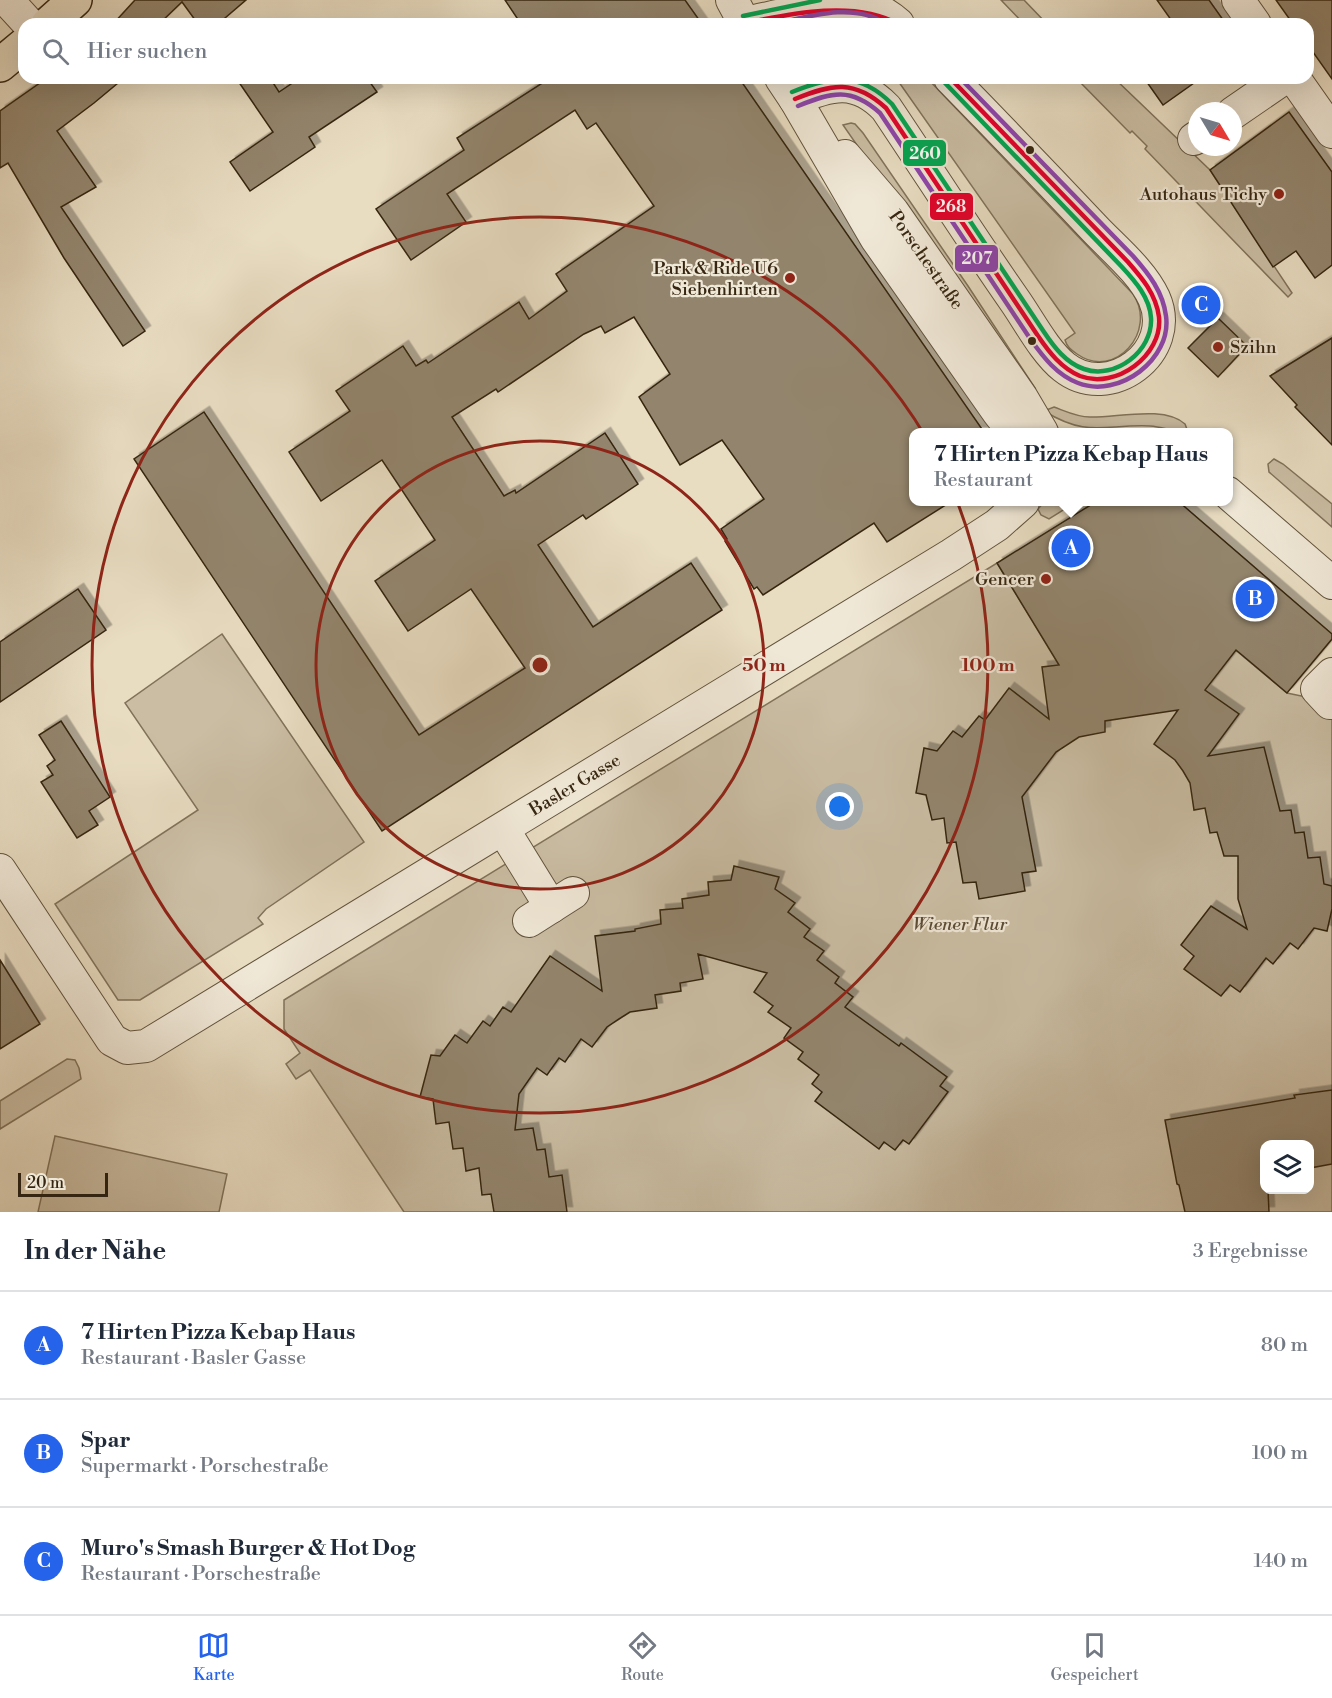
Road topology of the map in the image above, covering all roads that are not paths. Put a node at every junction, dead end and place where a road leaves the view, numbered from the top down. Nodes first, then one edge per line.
1 (7, 0) edge
2 (75, 0) edge
3 (1238, 0) edge
4 (866, 6) junction
5 (741, 16) edge
6 (24, 18) edge
7 (55, 18) edge
8 (849, 18) edge
9 (890, 18) edge
10 (1251, 18) edge
11 (18, 50) edge
12 (0, 65) edge
13 (834, 84) edge
14 (845, 84) edge
15 (956, 84) edge
16 (1275, 84) edge
17 (1298, 84) edge
18 (788, 88) edge
19 (1242, 106) edge
20 (1332, 132) edge
21 (1013, 428) edge
22 (1040, 428) edge
23 (1233, 497) edge
24 (1018, 506) edge
25 (1332, 583) edge
26 (503, 829) junction
27 (0, 870) edge
28 (551, 907) dead end

1 - 6 street
2 - 7 main road
3 - 10 street
4 - 5 street
4 - 8 street
4 - 9 street
11 - 12 main road
13 - 18 street
14 - 15 street
16 - 19 street
17 - 20 street
18 - 21 street, Porschestraße
18 - 22 street, Porschestraße
23 - 25 street
24 - 26 street, Basler Gasse
26 - 27 street, Basler Gasse
26 - 28 street

